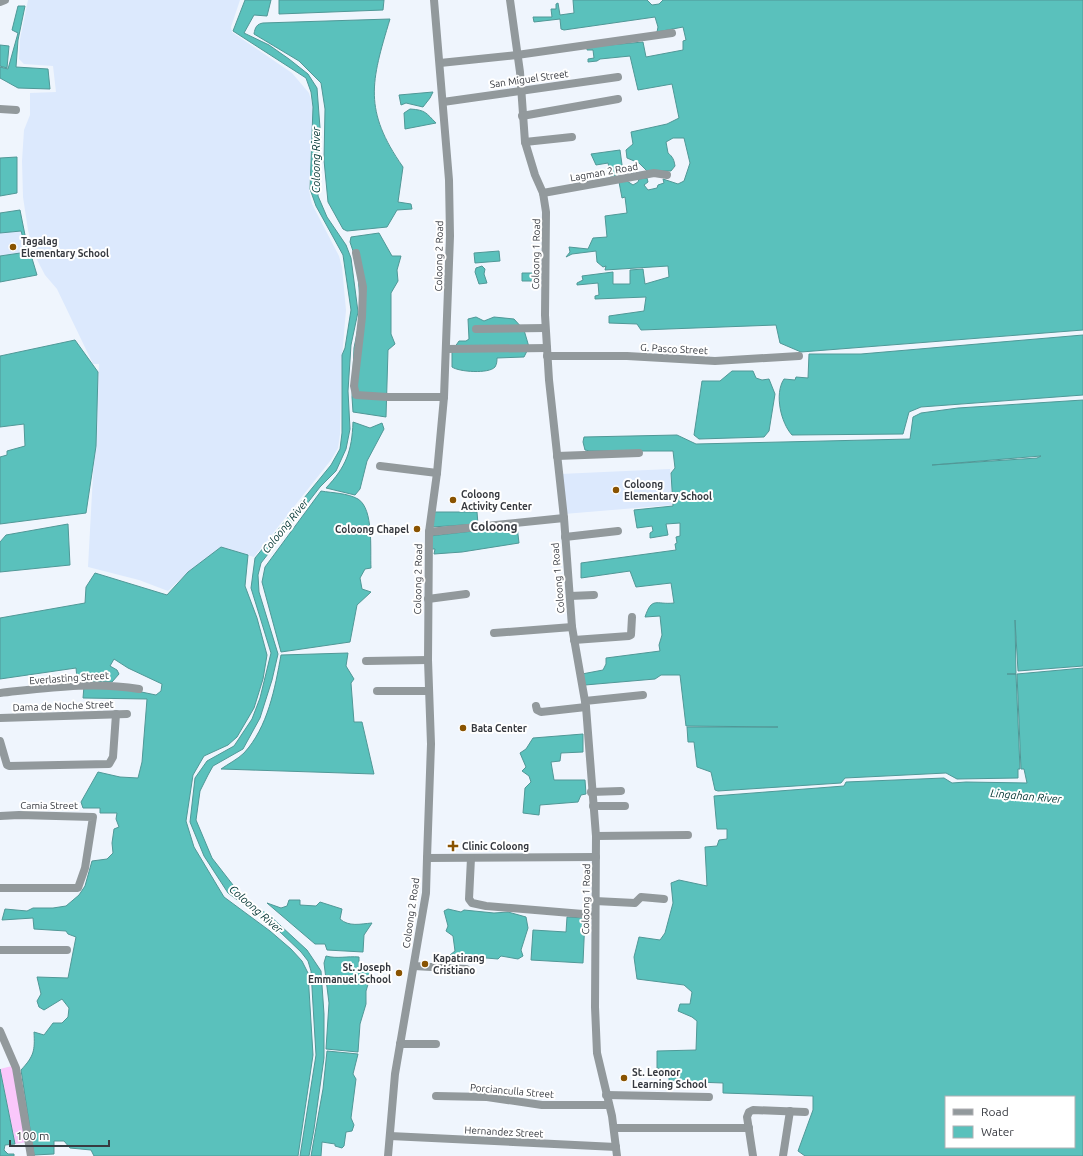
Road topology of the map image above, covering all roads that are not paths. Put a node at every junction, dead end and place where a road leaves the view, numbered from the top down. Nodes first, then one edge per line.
1 (5, 0) edge
2 (434, 0) edge
3 (510, 0) edge
4 (0, 2) edge
5 (672, 33) dead end
6 (517, 55) junction
7 (440, 63) junction
8 (618, 77) dead end
9 (521, 90) junction
10 (618, 99) dead end
11 (443, 102) junction
12 (0, 109) edge
13 (16, 110) dead end
14 (522, 116) junction
15 (572, 137) dead end
16 (525, 142) junction
17 (668, 175) dead end
18 (543, 193) junction
19 (356, 253) dead end
20 (545, 328) junction
21 (476, 329) dead end
22 (446, 349) junction
23 (547, 352) junction
24 (799, 356) dead end
25 (444, 397) junction
26 (639, 453) dead end
27 (557, 456) junction
28 (380, 466) dead end
29 (437, 473) junction
30 (564, 518) junction
31 (618, 531) dead end
32 (429, 532) junction
33 (565, 537) junction
34 (466, 594) dead end
35 (594, 594) dead end
36 (570, 596) junction
37 (428, 599) junction
38 (632, 617) dead end
39 (572, 627) junction
40 (494, 633) dead end
41 (574, 640) junction
42 (428, 660) junction
43 (366, 661) dead end
44 (139, 689) dead end
45 (429, 690) junction
46 (377, 691) dead end
47 (0, 693) edge
48 (644, 695) dead end
49 (585, 704) junction
50 (536, 706) dead end
51 (116, 714) junction
52 (127, 714) dead end
53 (0, 718) edge
54 (0, 740) edge
55 (621, 790) dead end
56 (592, 792) junction
57 (593, 806) junction
58 (625, 806) dead end
59 (0, 816) edge
60 (596, 836) junction
61 (688, 836) dead end
62 (427, 858) junction
63 (471, 858) junction
64 (596, 858) junction
65 (0, 888) edge
66 (664, 899) dead end
67 (595, 901) junction
68 (595, 915) junction
69 (0, 950) edge
70 (67, 950) dead end
71 (414, 966) junction
72 (466, 969) dead end
73 (0, 1031) edge
74 (400, 1044) junction
75 (436, 1044) dead end
76 (606, 1095) junction
77 (436, 1096) dead end
78 (709, 1097) dead end
79 (609, 1105) junction
80 (790, 1111) junction
81 (805, 1112) dead end
82 (614, 1128) junction
83 (749, 1128) junction
84 (390, 1136) junction
85 (616, 1147) junction
86 (32, 1156) edge
87 (388, 1156) edge
88 (617, 1156) edge
89 (753, 1156) edge
90 (783, 1156) edge

1 - 4 street
2 - 7 street, Coloong 2 Road
3 - 6 street, Coloong 1 Road
5 - 6 street
6 - 7 street
6 - 9 street, Coloong 1 Road
7 - 11 street, Coloong 2 Road
8 - 9 street, San Miguel Street
9 - 11 street, San Miguel Street
9 - 14 street, Coloong 1 Road
10 - 14 street
11 - 22 street, Coloong 2 Road
12 - 13 street
14 - 16 street, Coloong 1 Road
15 - 16 street
16 - 18 street, Coloong 1 Road
17 - 18 street, Lagman 2 Road
18 - 20 street, Coloong 1 Road
19 - 25 street
20 - 21 street
20 - 23 street, Coloong 1 Road
22 - 23 street, G. Pasco Street
22 - 25 street, Coloong 2 Road
23 - 24 street, G. Pasco Street
23 - 27 street, Coloong 1 Road
25 - 29 street, Coloong 2 Road
26 - 27 street
27 - 30 street, Coloong 1 Road
28 - 29 street
29 - 32 street, Coloong 2 Road
30 - 32 street
30 - 33 street, Coloong 1 Road
31 - 33 street
32 - 37 street, Coloong 2 Road
33 - 36 street, Coloong 1 Road
34 - 37 street
35 - 36 street
36 - 39 street, Coloong 1 Road
37 - 42 street, Coloong 2 Road
38 - 41 street
39 - 40 street
39 - 41 street, Coloong 1 Road
41 - 49 street, Coloong 1 Road
42 - 43 street
42 - 45 street, Coloong 2 Road
44 - 47 street, Everlasting Street
45 - 46 street
45 - 62 street, Coloong 2 Road
48 - 49 street
49 - 50 street
49 - 56 street, Coloong 1 Road
51 - 52 street, Dama de Noche Street
51 - 53 street, Dama de Noche Street
51 - 54 street
55 - 56 street
56 - 57 street, Coloong 1 Road
57 - 58 street
57 - 60 street, Coloong 1 Road
59 - 65 street, Camia Street
60 - 61 street
60 - 64 street, Coloong 1 Road
62 - 63 street
62 - 71 street, Coloong 2 Road
63 - 64 street
63 - 68 street
64 - 67 street, Coloong 1 Road
66 - 67 street
67 - 68 street, Coloong 1 Road
68 - 76 street, Coloong 1 Road
69 - 70 street
71 - 72 street
71 - 74 street, Coloong 2 Road
73 - 86 street
74 - 75 street
74 - 84 street, Coloong 2 Road
76 - 78 street
76 - 79 street, Coloong 1 Road
77 - 79 street, Porcianculla Street
79 - 82 street, Coloong 1 Road
80 - 81 street
80 - 83 street
80 - 90 street
82 - 83 street
82 - 85 street, Coloong 1 Road
83 - 89 street
84 - 85 street, Hernandez Street
84 - 87 street, Coloong 2 Road
85 - 88 street, Coloong 1 Road

